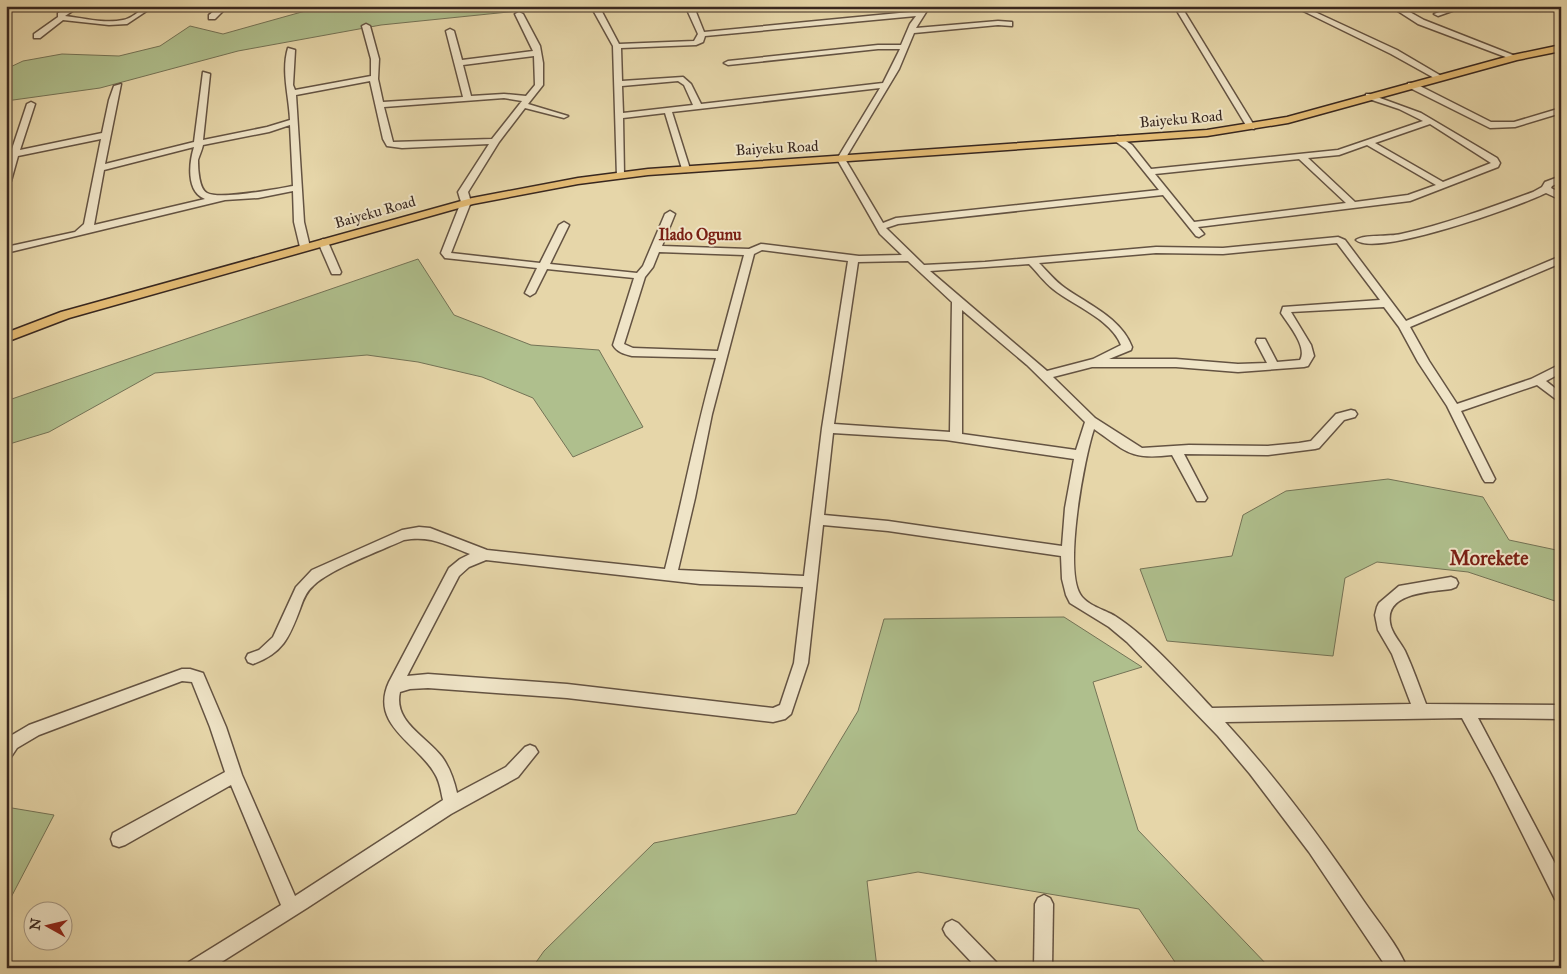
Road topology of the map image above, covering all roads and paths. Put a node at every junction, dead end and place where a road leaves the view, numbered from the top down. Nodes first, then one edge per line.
1 (77, 6) edge
2 (151, 6) edge
3 (225, 6) edge
4 (705, 6) edge
5 (1177, 6) edge
6 (1319, 6) edge
7 (1393, 6) edge
8 (1463, 6) edge
9 (1299, 8) edge
10 (597, 10) dead end
11 (924, 10) edge
12 (519, 14) dead end
13 (1438, 14) dead end
14 (212, 17) dead end
15 (62, 18) junction
16 (1009, 24) dead end
17 (366, 26) dead end
18 (450, 31) dead end
19 (911, 31) junction
20 (702, 34) junction
21 (37, 36) dead end
22 (617, 46) junction
23 (904, 47) junction
24 (1561, 48) edge
25 (291, 50) dead end
26 (537, 53) junction
27 (1514, 57) junction
28 (457, 62) junction
29 (728, 63) dead end
30 (206, 74) dead end
31 (374, 78) junction
32 (1439, 78) junction
33 (618, 84) junction
34 (885, 85) junction
35 (1411, 85) junction
36 (118, 86) dead end
37 (292, 93) junction
38 (1384, 97) junction
39 (468, 98) junction
40 (526, 102) junction
41 (31, 104) dead end
42 (384, 107) junction
43 (698, 107) junction
44 (1561, 110) edge
45 (668, 111) junction
46 (564, 116) dead end
47 (618, 116) junction
48 (1429, 122) junction
49 (294, 124) junction
50 (1251, 127) junction
51 (107, 135) junction
52 (495, 141) junction
53 (1125, 142) junction
54 (1369, 143) junction
55 (199, 144) junction
56 (16, 154) junction
57 (1302, 157) junction
58 (841, 159) junction
59 (101, 166) junction
60 (686, 169) junction
61 (1149, 172) junction
62 (620, 175) junction
63 (1561, 179) edge
64 (6, 181) edge
65 (1444, 186) junction
66 (296, 188) junction
67 (1546, 189) junction
68 (1165, 192) junction
69 (1561, 197) edge
70 (215, 199) junction
71 (466, 202) junction
72 (1352, 204) junction
73 (670, 214) dead end
74 (878, 222) junction
75 (1192, 225) junction
76 (564, 226) dead end
77 (86, 230) junction
78 (1199, 234) dead end
79 (1361, 240) dead end
80 (323, 242) junction
81 (305, 247) junction
82 (656, 249) junction
83 (6, 250) edge
84 (750, 252) junction
85 (853, 259) junction
86 (1561, 259) edge
87 (1031, 261) junction
88 (916, 263) junction
89 (543, 266) junction
90 (336, 272) dead end
91 (640, 276) junction
92 (530, 293) dead end
93 (957, 300) junction
94 (1388, 303) junction
95 (1404, 326) junction
96 (6, 338) edge
97 (1261, 342) dead end
98 (723, 355) junction
99 (1092, 363) junction
100 (1274, 366) junction
101 (1561, 368) edge
102 (1044, 375) junction
103 (1538, 380) junction
104 (1561, 399) edge
105 (1454, 409) junction
106 (1351, 414) dead end
107 (1091, 421) junction
108 (828, 428) junction
109 (956, 438) junction
110 (1176, 450) junction
111 (1080, 455) junction
112 (1489, 479) dead end
113 (1201, 498) dead end
114 (817, 519) junction
115 (1068, 552) junction
116 (486, 555) junction
117 (670, 575) junction
118 (811, 582) junction
119 (1451, 583) dead end
120 (253, 658) dead end
121 (394, 687) junction
122 (1421, 711) junction
123 (1467, 712) junction
124 (1561, 712) edge
125 (1208, 716) junction
126 (6, 752) edge
127 (530, 752) dead end
128 (234, 775) junction
129 (452, 804) junction
130 (119, 839) dead end
131 (1555, 871) edge
132 (1561, 893) edge
133 (1044, 904) dead end
134 (291, 908) junction
135 (952, 929) dead end
136 (197, 967) edge
137 (990, 968) edge
138 (1043, 968) edge
139 (1398, 968) edge

1 - 15 street
2 - 15 street
3 - 14 street
4 - 20 street
5 - 50 street
6 - 9 street
7 - 27 street
8 - 13 street
9 - 32 street
10 - 22 street
11 - 19 street
11 - 20 street
12 - 26 street
15 - 21 street
16 - 19 street
17 - 31 street
18 - 28 street
19 - 23 street
20 - 22 street
22 - 33 street
23 - 29 street
23 - 34 street
24 - 27 main road, Baiyeku Road
25 - 37 street
26 - 28 street
26 - 40 street
27 - 32 main road, Baiyeku Road
28 - 39 street
30 - 55 street
31 - 37 street
31 - 42 street
32 - 35 main road, Baiyeku Road
33 - 43 street
33 - 47 street
34 - 43 street
34 - 58 street
35 - 38 main road, Baiyeku Road
35 - 44 street
36 - 51 street
37 - 49 street
38 - 48 street
38 - 50 main road, Baiyeku Road
39 - 40 street
39 - 42 street
40 - 46 street
40 - 52 street
41 - 56 street
42 - 52 street
43 - 45 street
45 - 47 street
45 - 60 street
47 - 62 street
48 - 54 street
48 - 65 street
49 - 55 street
49 - 66 street
50 - 53 main road, Baiyeku Road
51 - 56 street
51 - 59 street
52 - 71 street
53 - 58 main road, Baiyeku Road
53 - 61 street
54 - 57 street
54 - 65 street
55 - 59 street
55 - 70 street
56 - 64 street
57 - 61 street
57 - 72 street
58 - 60 main road, Baiyeku Road
58 - 74 street
59 - 77 street
60 - 62 main road, Baiyeku Road
61 - 68 street
62 - 71 main road, Baiyeku Road
63 - 67 street
65 - 72 street
66 - 70 street
66 - 81 street
67 - 69 street
67 - 79 street
68 - 74 street
68 - 75 street
70 - 77 street
71 - 80 main road, Baiyeku Road
71 - 89 street
72 - 75 street
73 - 82 street
74 - 88 street
75 - 78 street
76 - 89 street
77 - 83 street
80 - 81 main road, Baiyeku Road
80 - 90 street
81 - 96 main road, Baiyeku Road
82 - 84 street
82 - 91 street
84 - 85 street
84 - 98 street
85 - 88 street
85 - 108 street
86 - 95 street
87 - 88 street
87 - 94 street
87 - 99 street
88 - 93 street
89 - 91 street
89 - 92 street
91 - 98 street
93 - 102 street
93 - 109 street
94 - 95 street
94 - 100 street
95 - 105 street
97 - 100 street
98 - 117 street
99 - 100 street
99 - 102 street
101 - 103 street
102 - 107 street
103 - 104 street
103 - 105 street
105 - 112 street
106 - 110 street
107 - 110 street
107 - 111 street
108 - 109 street
108 - 114 street
109 - 111 street
110 - 113 street
111 - 115 street
114 - 115 street
114 - 118 street
115 - 125 street
116 - 117 street
116 - 120 street
116 - 121 street
117 - 118 street
118 - 121 street
119 - 122 street
121 - 129 street
122 - 123 street
122 - 125 street
123 - 124 street
123 - 131 street
125 - 139 street
126 - 128 street
127 - 129 street
128 - 130 street
128 - 134 street
129 - 134 street
131 - 132 street
133 - 138 street
134 - 136 street
135 - 137 street

